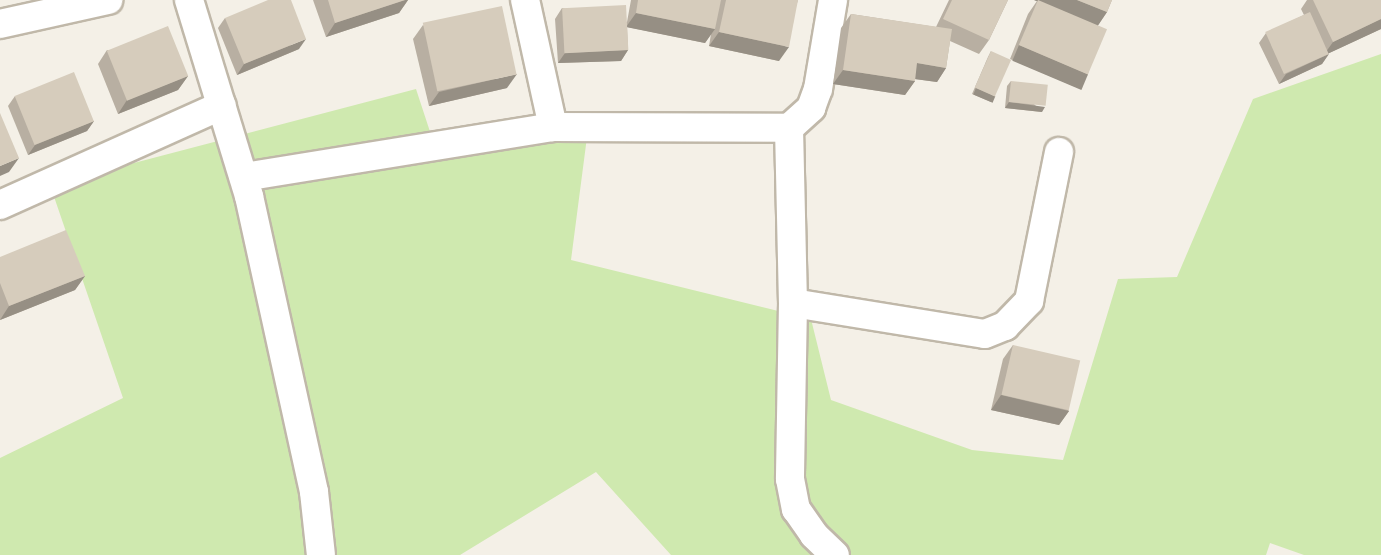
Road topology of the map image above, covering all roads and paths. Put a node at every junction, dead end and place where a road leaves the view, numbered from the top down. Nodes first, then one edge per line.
1 (108, 0) edge
2 (189, 0) edge
3 (525, 0) edge
4 (833, 0) edge
5 (0, 24) edge
6 (222, 105) junction
7 (553, 127) junction
8 (789, 129) junction
9 (1059, 152) dead end
10 (244, 177) junction
11 (0, 205) edge
12 (794, 303) junction
13 (321, 555) edge
14 (835, 555) edge

1 - 5 street
2 - 6 street
3 - 7 street
4 - 8 street
6 - 10 street
6 - 11 street
7 - 8 street
7 - 10 street
8 - 12 street
9 - 12 street
10 - 13 street
12 - 14 street

